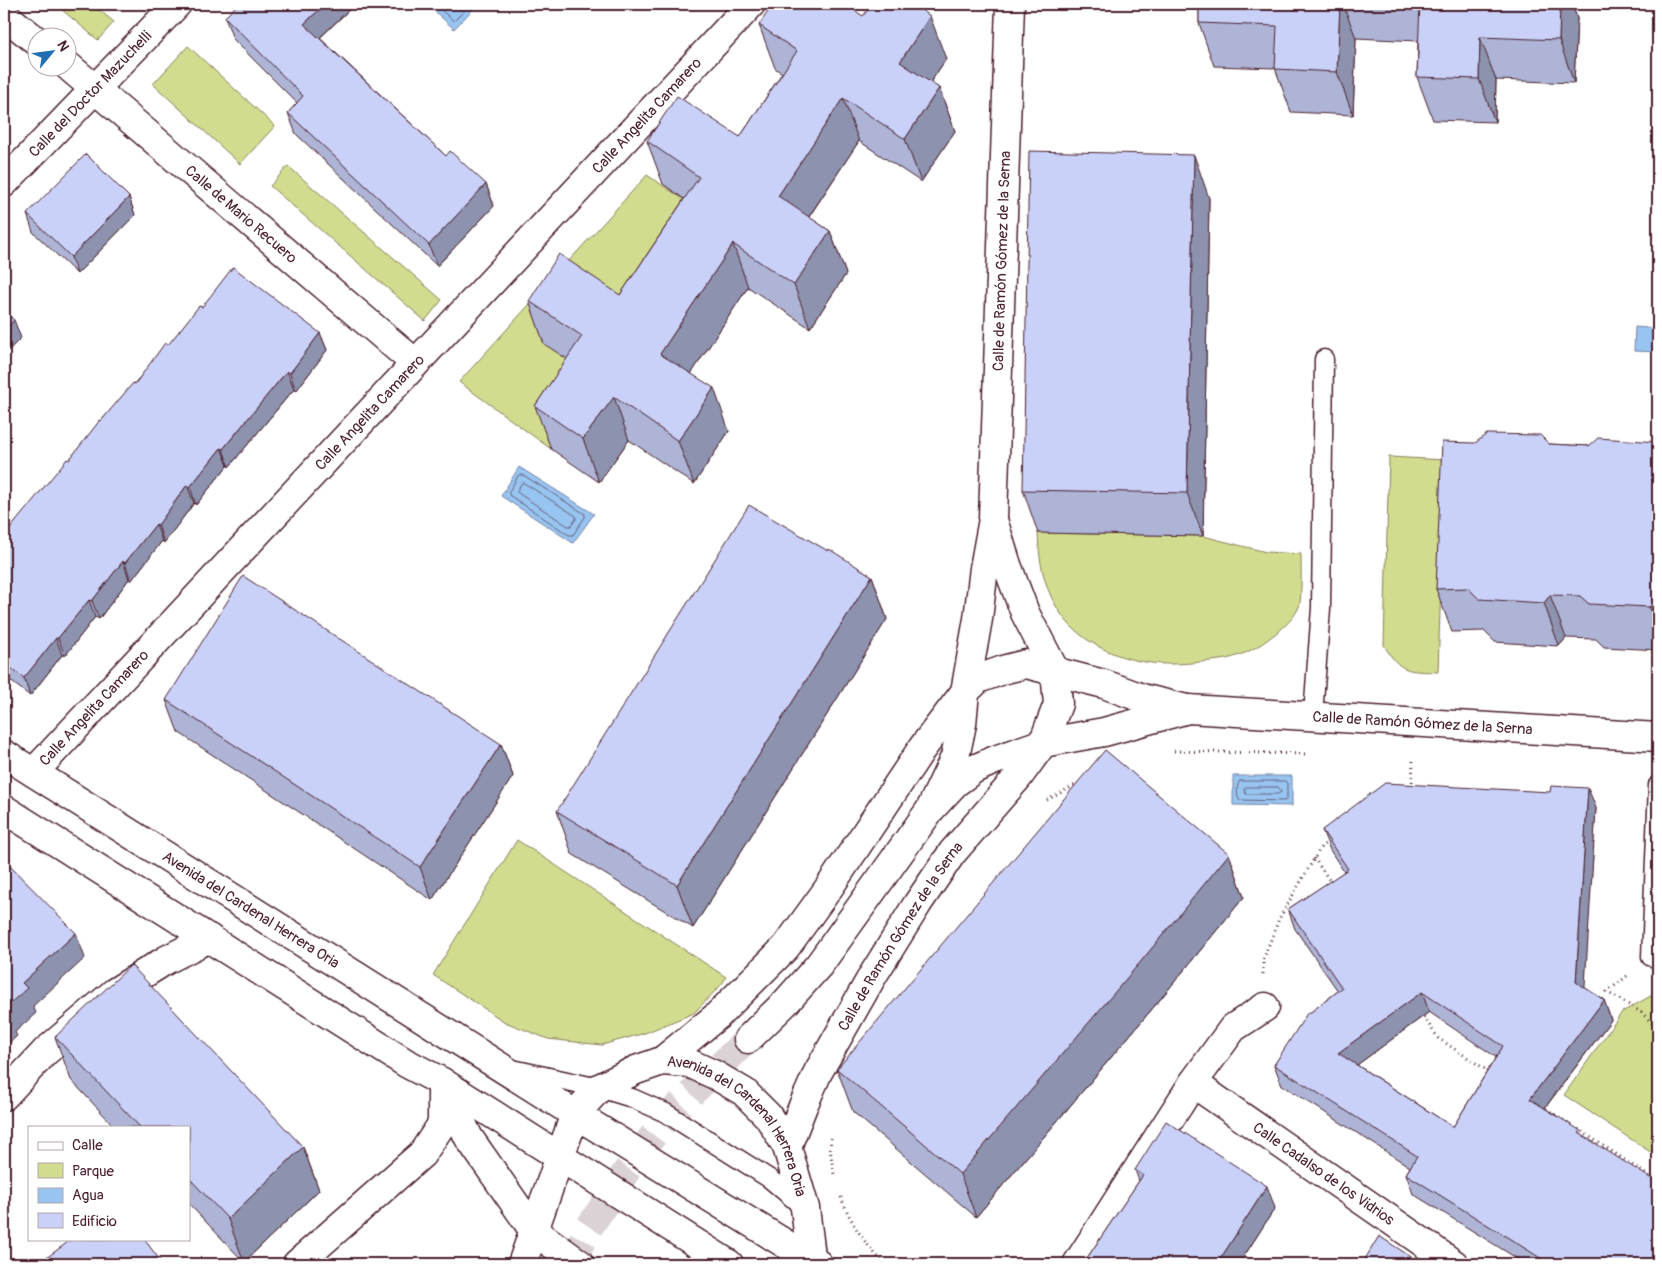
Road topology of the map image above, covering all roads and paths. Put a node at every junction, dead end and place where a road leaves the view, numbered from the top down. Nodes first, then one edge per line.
1 (177, 4) edge
2 (751, 4) edge
3 (1010, 4) edge
4 (4, 15) edge
5 (28, 34) edge
6 (78, 74) edge
7 (96, 89) junction
8 (4, 183) edge
9 (1324, 359) dead end
10 (415, 363) junction
11 (993, 519) junction
12 (1055, 671) junction
13 (965, 692) junction
14 (1188, 709) junction
15 (1313, 715) junction
16 (1658, 737) edge
17 (1043, 743) junction
18 (1166, 751) dead end
19 (4, 754) edge
20 (1315, 754) dead end
21 (1404, 758) dead end
22 (34, 772) junction
23 (1084, 780) edge
24 (1658, 785) edge
25 (1412, 795) edge
26 (1040, 806) dead end
27 (4, 809) edge
28 (930, 810) junction
29 (1336, 836) edge
30 (1314, 858) junction
31 (1336, 891) edge
32 (209, 938) junction
33 (1651, 957) joint
34 (1415, 1005) edge
35 (1265, 1007) joint
36 (1658, 1029) edge
37 (748, 1038) tunnel mouth
38 (662, 1061) junction
39 (500, 1067) junction
40 (1495, 1075) edge
41 (442, 1082) junction
42 (1193, 1083) junction
43 (599, 1088) junction
44 (4, 1096) edge
45 (1536, 1102) edge
46 (575, 1114) junction
47 (1568, 1123) edge
48 (1577, 1129) edge
49 (831, 1134) dead end
50 (787, 1147) junction
51 (560, 1158) junction
52 (835, 1178) dead end
53 (1658, 1182) edge
54 (840, 1196) dead end
55 (805, 1208) junction
56 (534, 1231) junction
57 (814, 1263) edge
58 (298, 1264) edge
59 (522, 1264) edge
60 (580, 1264) edge
61 (729, 1264) edge
62 (885, 1264) edge
63 (1077, 1264) edge
64 (1454, 1264) edge

1 - 7 street, Calle del Doctor Mazuchelli
2 - 10 street, Calle Angelita Camarero
3 - 11 street, Calle de Ramón Gómez de la Serna
4 - 5 street
6 - 7 street, Calle de Mario Recuero
7 - 8 street, Calle del Doctor Mazuchelli
7 - 10 street, Calle de Mario Recuero
9 - 15 lane
10 - 22 street, Calle Angelita Camarero
11 - 12 street, Calle de Ramón Gómez de la Serna
11 - 13 street, Calle de Ramón Gómez de la Serna
12 - 13 street, Calle de Ramón Gómez de la Serna
12 - 14 street, Calle de Ramón Gómez de la Serna
12 - 17 street, Calle de Ramón Gómez de la Serna
13 - 28 street, Calle de Ramón Gómez de la Serna
13 - 38 street, Calle de Ramón Gómez de la Serna
14 - 15 street, Calle de Ramón Gómez de la Serna
14 - 17 street, Calle de Ramón Gómez de la Serna
15 - 16 street, Calle de Ramón Gómez de la Serna
17 - 28 street, Calle de Ramón Gómez de la Serna
17 - 50 street, Calle de Ramón Gómez de la Serna
18 - 20 path
19 - 22 street, Avenida del Cardenal Herrera Oria
21 - 25 path
22 - 39 street, Avenida del Cardenal Herrera Oria
23 - 26 path
24 - 33 lane
27 - 32 street
28 - 37 street, Calle de Ramón Gómez de la Serna
29 - 30 path
30 - 31 path
30 - 35 path
32 - 41 street
32 - 44 street
33 - 36 path
34 - 40 path
35 - 42 street
38 - 43 street, Avenida del Cardenal Herrera Oria
38 - 50 street, Avenida del Cardenal Herrera Oria
39 - 43 lane, Avenida del Cardenal Herrera Oria
39 - 46 street, Avenida del Cardenal Herrera Oria
41 - 51 street
41 - 56 street
41 - 58 street
42 - 63 street
42 - 64 street, Calle Cadalso de los Vidrios
43 - 46 street, Avenida del Cardenal Herrera Oria
43 - 55 lane, Avenida del Cardenal Herrera Oria
45 - 47 path
46 - 51 street, Avenida del Cardenal Herrera Oria
46 - 57 street, Avenida del Cardenal Herrera Oria
48 - 53 path
49 - 52 path
50 - 55 street, Avenida del Cardenal Herrera Oria
51 - 56 street, Avenida del Cardenal Herrera Oria
51 - 61 street
54 - 62 path
55 - 57 street, Avenida del Cardenal Herrera Oria
56 - 59 street, Avenida del Cardenal Herrera Oria
56 - 60 street

